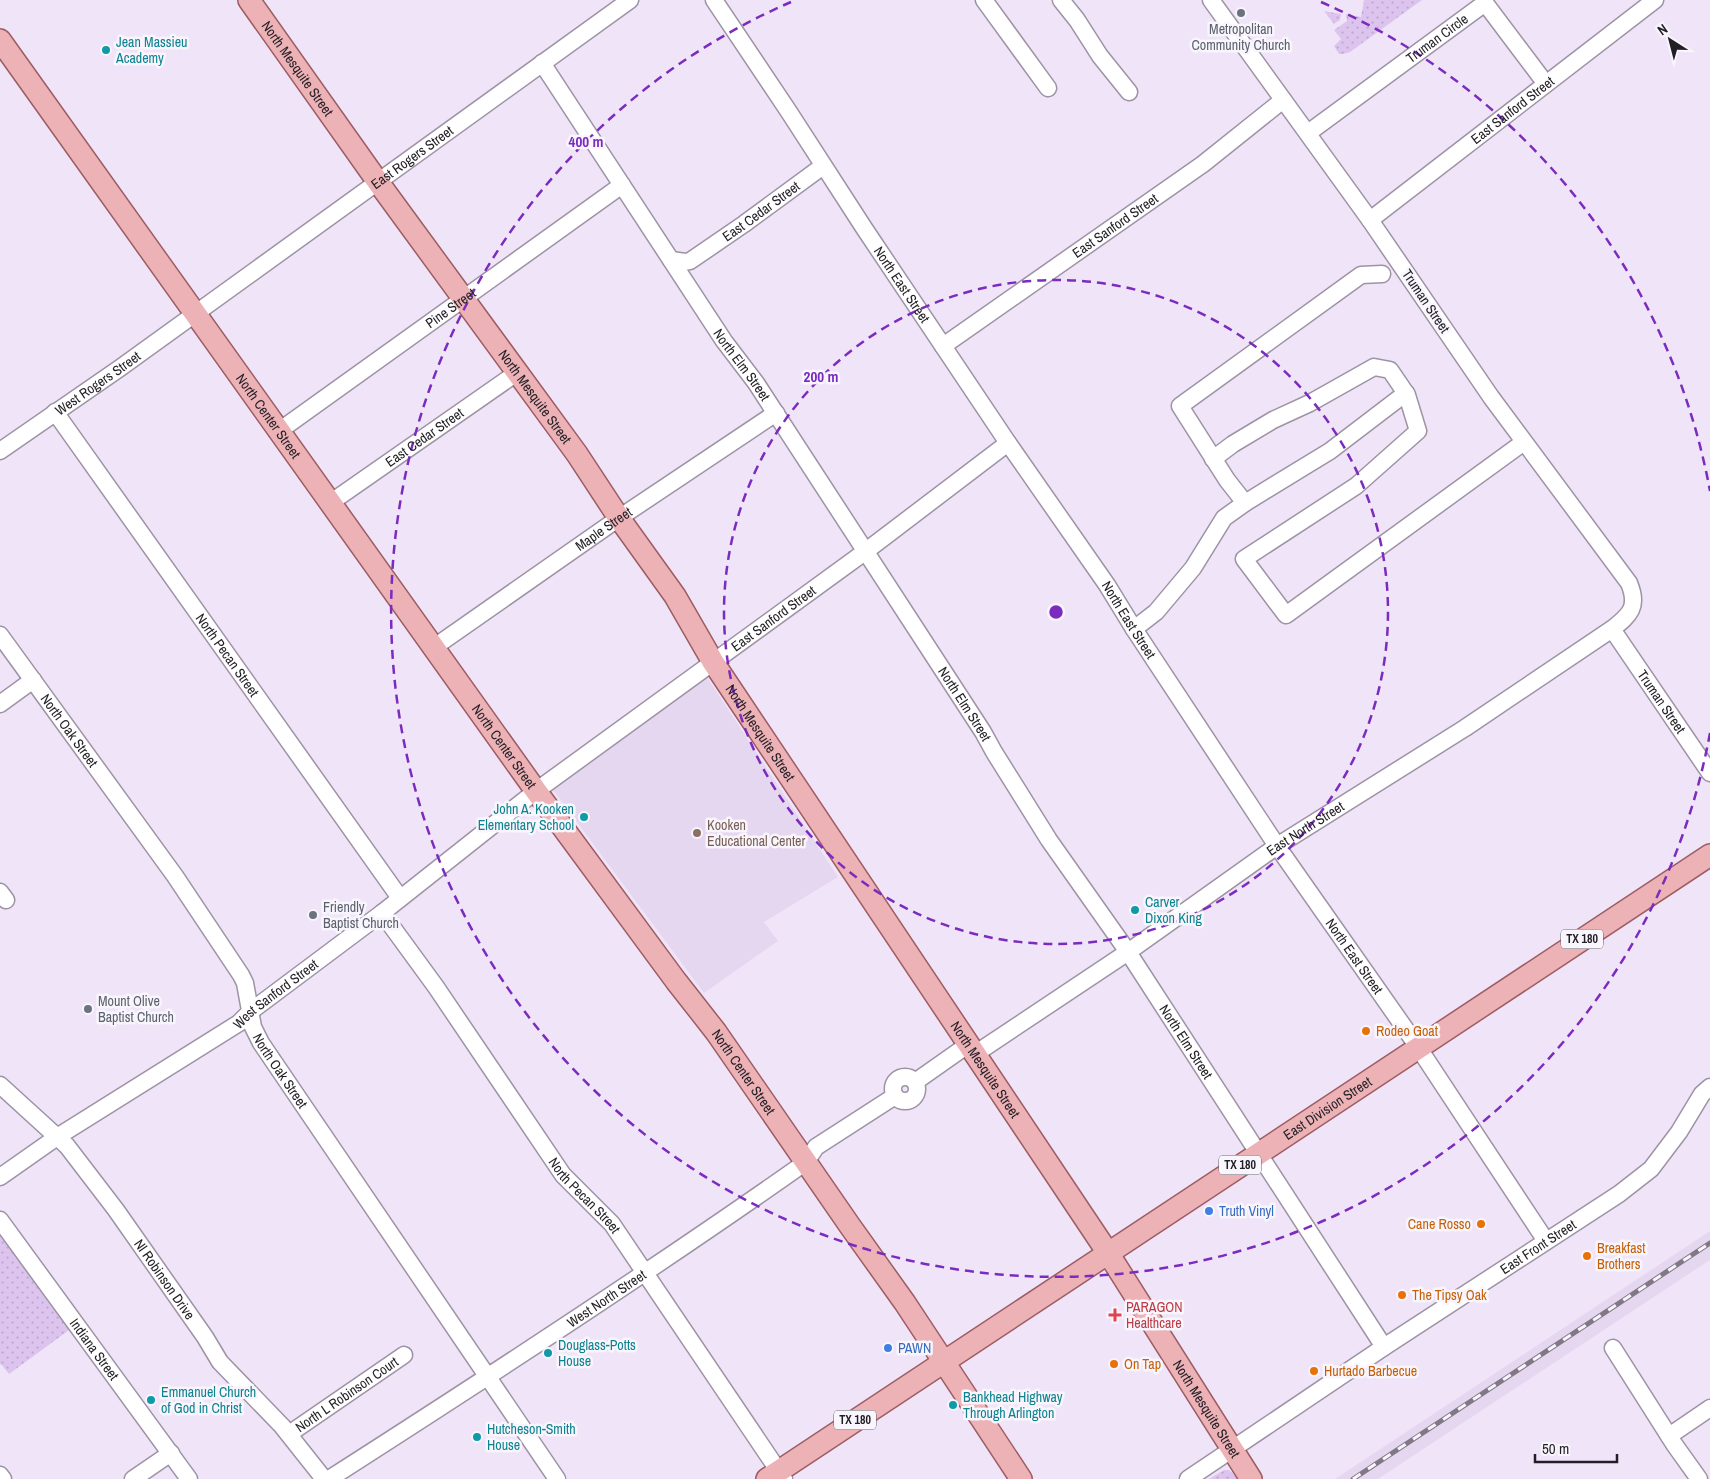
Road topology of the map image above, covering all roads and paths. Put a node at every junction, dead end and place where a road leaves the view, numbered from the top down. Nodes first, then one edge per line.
1 (249, 0) edge
2 (630, 0) edge
3 (714, 0) edge
4 (984, 0) edge
5 (1061, 0) edge
6 (1211, 0) edge
7 (1655, 0) edge
8 (0, 40) edge
9 (542, 63) junction
10 (1546, 84) junction
11 (1048, 88) dead end
12 (1128, 92) dead end
13 (1283, 100) junction
14 (1308, 133) junction
15 (823, 166) junction
16 (378, 182) junction
17 (622, 185) junction
18 (1370, 220) junction
19 (671, 260) junction
20 (1382, 274) dead end
21 (464, 298) junction
22 (195, 313) junction
23 (943, 346) junction
24 (518, 372) junction
25 (1406, 393) junction
26 (55, 412) junction
27 (776, 413) junction
28 (278, 431) junction
29 (1524, 442) junction
30 (1008, 443) junction
31 (0, 451) edge
32 (1213, 459) junction
33 (330, 503) junction
34 (1245, 503) junction
35 (619, 518) junction
36 (866, 551) junction
37 (1634, 604) joint
38 (1134, 629) junction
39 (1612, 629) junction
40 (0, 635) edge
41 (433, 648) junction
42 (713, 662) junction
43 (33, 680) junction
44 (0, 704) edge
45 (1710, 773) edge
46 (536, 791) junction
47 (1278, 846) junction
48 (1710, 854) edge
49 (400, 898) junction
50 (382, 913) junction
51 (1128, 952) junction
52 (251, 1011) junction
53 (1418, 1047) junction
54 (972, 1049) junction
55 (0, 1085) edge
56 (1710, 1087) edge
57 (57, 1136) junction
58 (1259, 1153) junction
59 (806, 1162) junction
60 (0, 1178) edge
61 (0, 1220) edge
62 (1546, 1240) junction
63 (1108, 1253) junction
64 (644, 1273) junction
65 (1384, 1346) junction
66 (1612, 1348) dead end
67 (404, 1355) dead end
68 (944, 1360) junction
69 (487, 1377) junction
70 (1710, 1408) edge
71 (289, 1434) junction
72 (1669, 1436) junction
73 (1231, 1450) junction
74 (170, 1453) junction
75 (0, 1475) edge
76 (777, 1476) edge
77 (3, 1479) edge
78 (134, 1479) edge
79 (189, 1479) edge
80 (324, 1479) edge
81 (329, 1479) edge
82 (557, 1479) edge
83 (1021, 1479) edge
84 (1188, 1479) edge
85 (1251, 1479) edge
86 (1698, 1479) edge

1 - 16 main road, North Mesquite Street
2 - 9 street, East Rogers Street
3 - 15 street, North East Street
4 - 11 street
5 - 12 street
6 - 13 street, Truman Street
7 - 10 street, East Sanford Street
8 - 22 main road, North Center Street
9 - 16 street, East Rogers Street
9 - 17 street, North Elm Street
10 - 14 street, Truman Circle
10 - 18 street, East Sanford Street
13 - 14 street, Truman Street
13 - 23 street, East Sanford Street
14 - 18 street, Truman Street
15 - 19 street, East Cedar Street
15 - 23 street, North East Street
16 - 21 main road, North Mesquite Street
16 - 22 street, East Rogers Street
17 - 19 street, North Elm Street
17 - 21 street, Pine Street
18 - 29 street, Truman Street
19 - 27 street, North Elm Street
20 - 32 street
21 - 24 main road, North Mesquite Street
21 - 28 street, Pine Street
22 - 26 street, West Rogers Street
22 - 28 main road, North Center Street
23 - 30 street, North East Street
24 - 33 street, East Cedar Street
24 - 35 main road, North Mesquite Street
25 - 29 street
25 - 32 street
25 - 34 street
26 - 31 street, West Rogers Street
26 - 49 street, North Pecan Street
27 - 35 street, Maple Street
27 - 36 street, North Elm Street
28 - 33 main road, North Center Street
29 - 37 street, Truman Street
30 - 36 street, East Sanford Street
30 - 38 street, North East Street
32 - 34 street
33 - 41 main road, North Center Street
34 - 38 street
35 - 41 street, Maple Street
35 - 42 main road, North Mesquite Street
36 - 42 street, East Sanford Street
36 - 51 street, North Elm Street
37 - 39 street, East North Street
38 - 47 street, North East Street
39 - 45 street, Truman Street
39 - 47 street, East North Street
40 - 43 street, North Oak Street
41 - 46 main road, North Center Street
42 - 46 street, East Sanford Street
42 - 54 main road, North Mesquite Street
43 - 44 street
43 - 52 street, North Oak Street
46 - 49 street, West Sanford Street
46 - 59 main road, North Center Street
47 - 51 street, East North Street
47 - 53 street, North East Street
48 - 53 main road, East Division Street / TX 180
49 - 50 street, West Sanford Street
50 - 52 street, West Sanford Street
50 - 64 street, North Pecan Street
51 - 54 street, East North Street
51 - 58 street, North Elm Street
52 - 57 street, West Sanford Street
52 - 69 street, North Oak Street
53 - 58 main road, East Division Street / TX 180
53 - 62 street, North East Street
54 - 59 street, East North Street
54 - 63 main road, North Mesquite Street
55 - 57 street, Nl Robinson Drive
56 - 62 street, East Front Street
57 - 60 street, West Sanford Street
57 - 71 street, Nl Robinson Drive
58 - 63 main road, East Division Street / TX 180
58 - 65 street, North Elm Street
59 - 64 street, West North Street
59 - 68 main road, North Center Street
61 - 74 street, Indiana Street
62 - 65 street, East Front Street
63 - 68 main road, East Division Street / TX 180
63 - 73 main road, North Mesquite Street
64 - 69 street, West North Street
64 - 76 street, North Pecan Street
65 - 73 street, East Front Street
66 - 72 street
67 - 71 street, North L Robinson Court
68 - 76 main road, TX 180
68 - 83 main road, North Center Street
69 - 81 street, West North Street
69 - 82 street, North Oak Street
70 - 72 street
71 - 80 street, Nl Robinson Drive
72 - 86 street
73 - 84 street, East Front Street
73 - 85 main road, North Mesquite Street
74 - 78 street
74 - 79 street, Indiana Street
75 - 77 street

